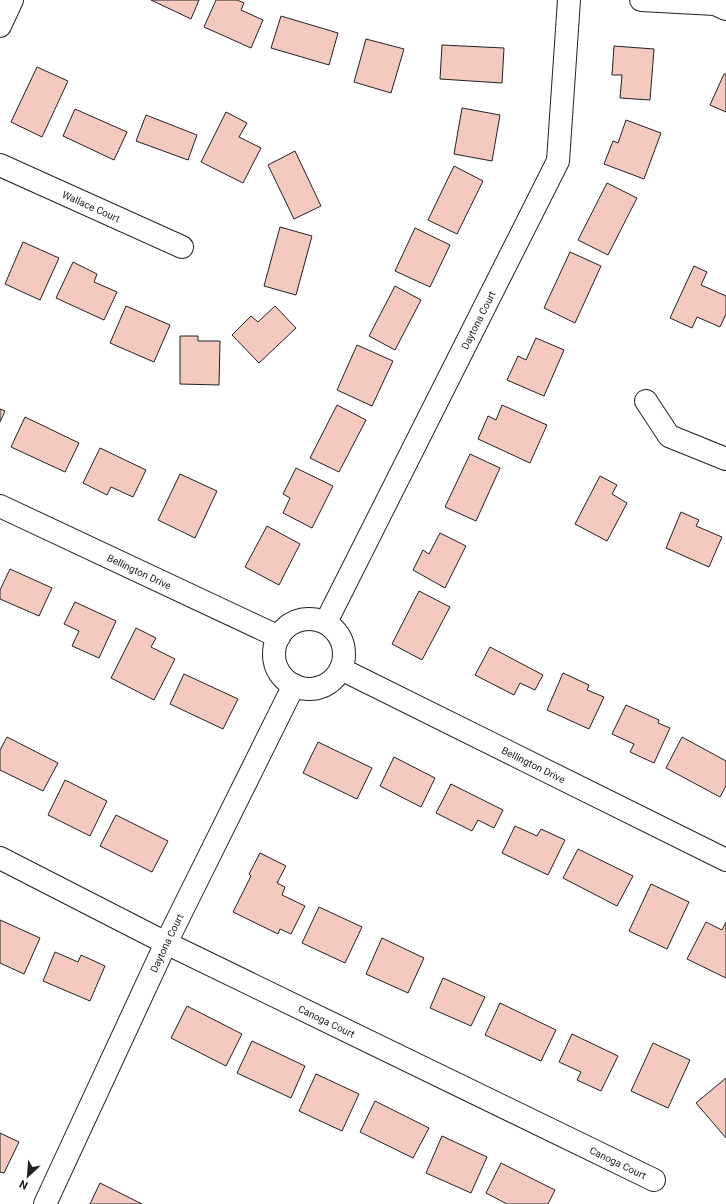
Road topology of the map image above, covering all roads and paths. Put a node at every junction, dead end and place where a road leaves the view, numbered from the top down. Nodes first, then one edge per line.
1 (12, 0) edge
2 (569, 0) edge
3 (641, 0) edge
4 (726, 9) edge
5 (0, 26) edge
6 (0, 166) edge
7 (182, 247) dead end
8 (646, 401) dead end
9 (726, 459) edge
10 (0, 506) edge
11 (326, 622) junction
12 (279, 637) junction
13 (341, 669) junction
14 (294, 685) junction
15 (0, 858) edge
16 (726, 860) edge
17 (166, 943) junction
18 (654, 1180) dead end
19 (45, 1204) edge

1 - 5 street
2 - 11 street, Daytona Court
3 - 4 street
6 - 7 street, Wallace Court
8 - 9 street
10 - 12 street, Bellington Drive
11 - 12 street
11 - 13 street
12 - 14 street
13 - 14 street
13 - 16 street, Bellington Drive
14 - 17 street, Daytona Court
15 - 17 street, Canoga Court
17 - 18 street, Canoga Court
17 - 19 street, Daytona Court

